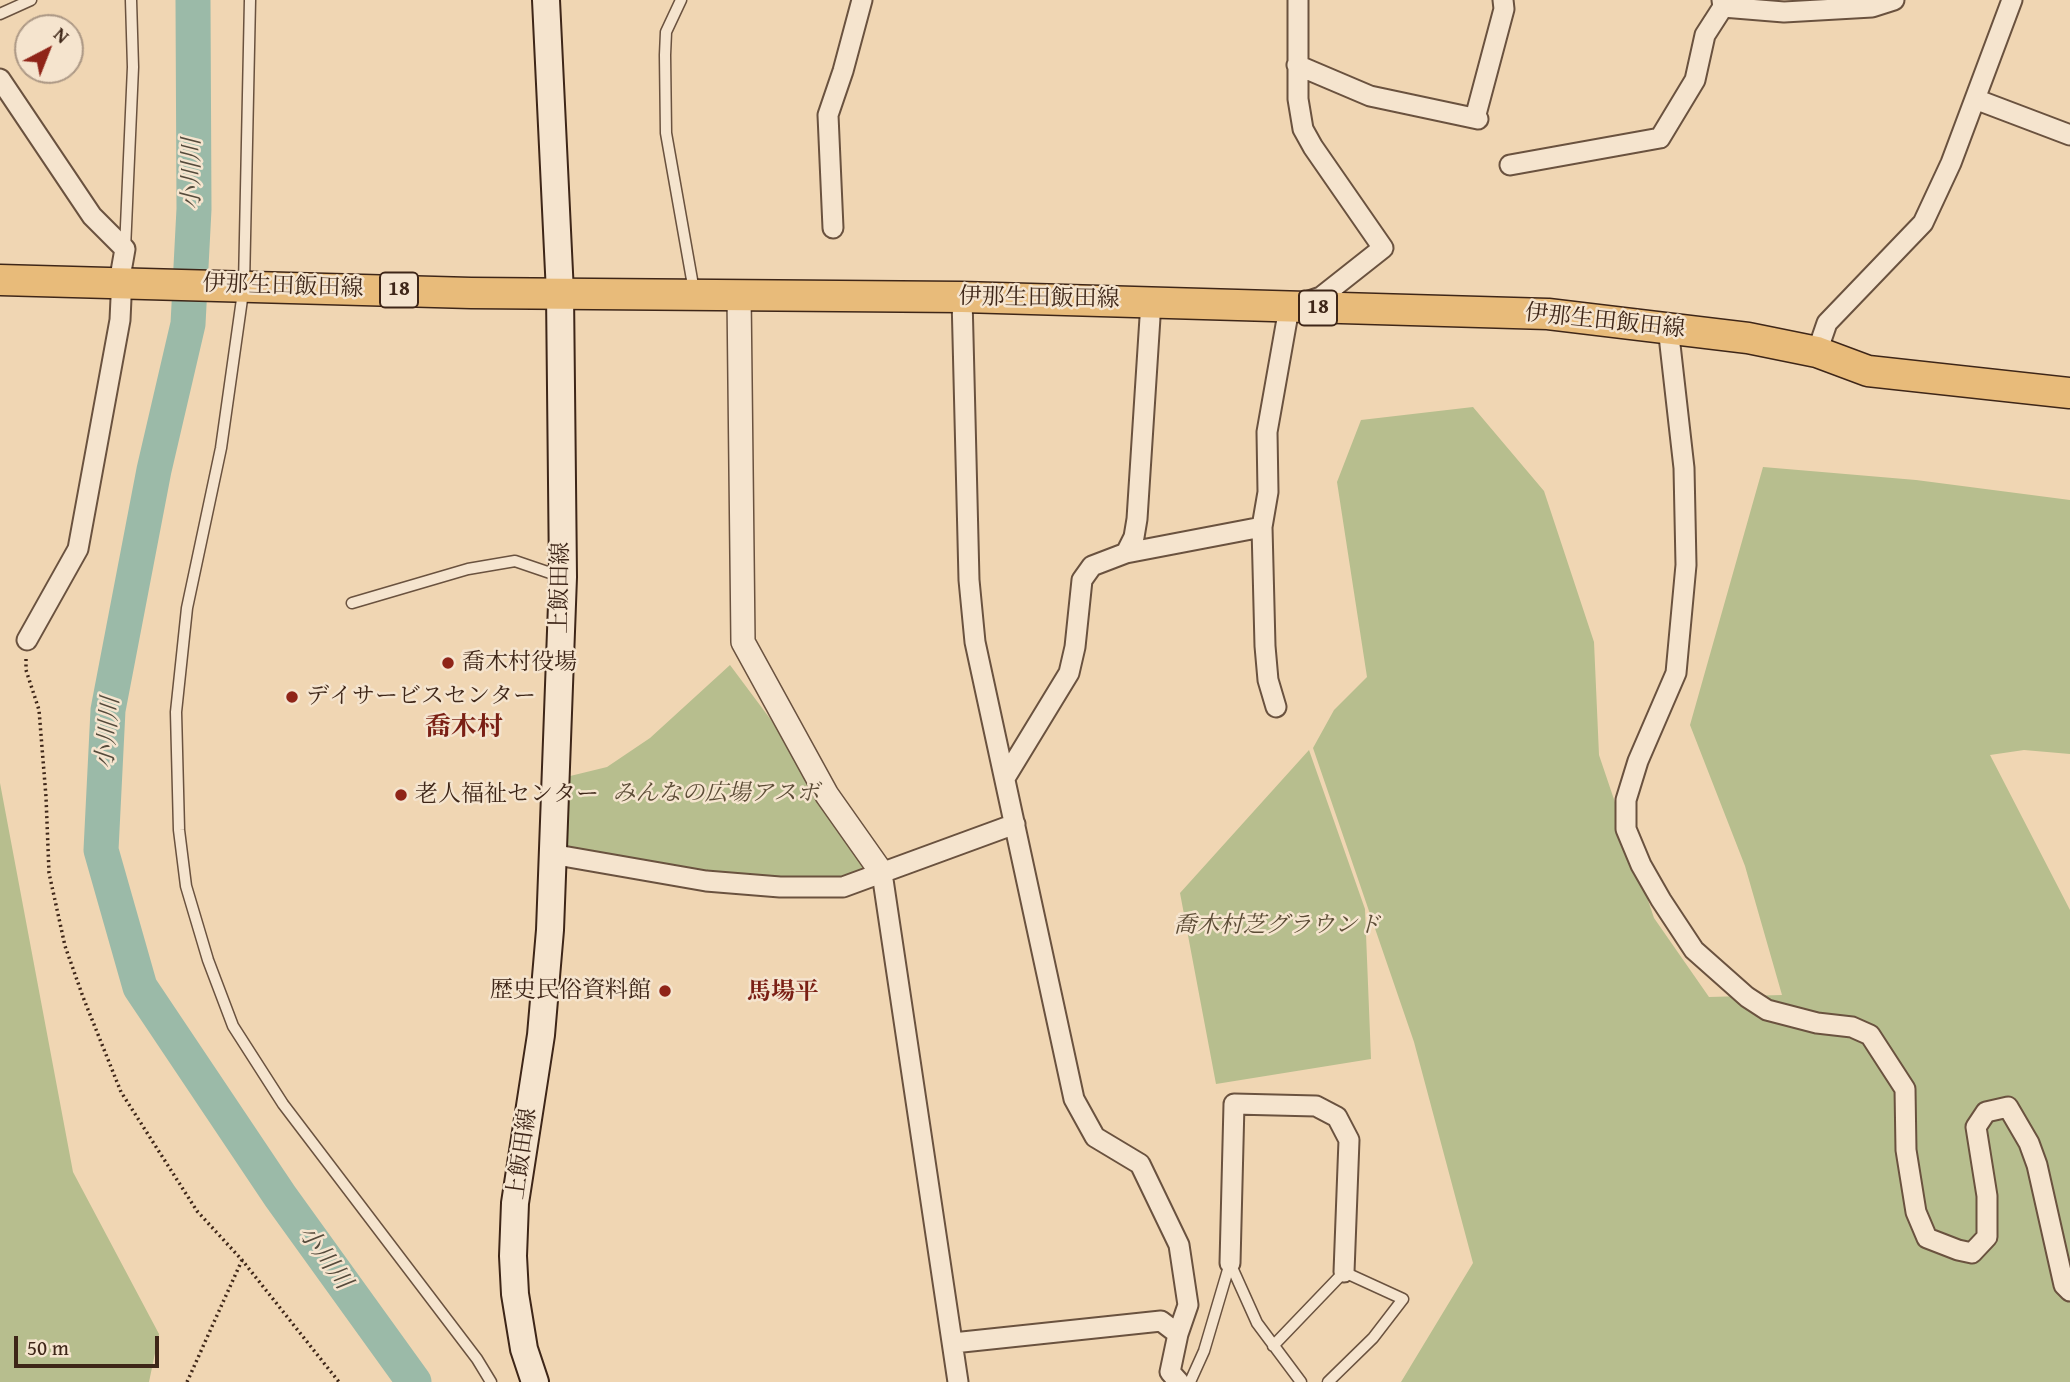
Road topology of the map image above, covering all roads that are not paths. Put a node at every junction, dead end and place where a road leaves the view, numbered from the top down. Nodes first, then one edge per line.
1 (31, 0) edge
2 (131, 0) edge
3 (250, 0) edge
4 (546, 0) edge
5 (681, 0) edge
6 (862, 0) edge
7 (1298, 0) edge
8 (1503, 0) edge
9 (1894, 0) edge
10 (1723, 3) edge
11 (2005, 3) edge
12 (0, 14) edge
13 (1297, 65) junction
14 (0, 79) edge
15 (1975, 99) junction
16 (2070, 135) edge
17 (1510, 165) dead end
18 (833, 228) dead end
19 (125, 249) junction
20 (0, 280) edge
21 (241, 285) junction
22 (124, 288) junction
23 (560, 293) junction
24 (694, 293) junction
25 (739, 294) junction
26 (962, 297) junction
27 (1151, 302) junction
28 (1289, 308) junction
29 (1668, 327) junction
30 (1817, 352) junction
31 (2070, 393) edge
32 (1262, 527) junction
33 (1126, 552) junction
34 (563, 577) junction
35 (352, 603) dead end
36 (27, 640) road end
37 (1276, 707) dead end
38 (1005, 778) junction
39 (1015, 824) junction
40 (551, 854) junction
41 (882, 873) junction
42 (1230, 1263) junction
43 (1344, 1272) junction
44 (2070, 1291) edge
45 (1178, 1334) junction
46 (953, 1343) junction
47 (1273, 1346) junction
48 (491, 1382) edge
49 (535, 1382) edge
50 (958, 1382) edge
51 (1179, 1382) edge
52 (1190, 1382) edge
53 (1301, 1382) edge
54 (1328, 1382) edge

1 - 12 lane
2 - 19 lane
3 - 21 lane
4 - 23 main road, 上飯田線
5 - 24 lane
6 - 18 street
7 - 13 street
8 - 13 street
9 - 10 street
10 - 17 street
11 - 15 street
13 - 28 street
14 - 19 street
15 - 16 street
15 - 30 street
19 - 22 street
20 - 22 main road, 伊那生田飯田線 / 18
21 - 22 main road, 伊那生田飯田線 / 18
21 - 23 main road, 伊那生田飯田線 / 18
21 - 48 lane
22 - 36 street
23 - 24 main road, 伊那生田飯田線 / 18
23 - 34 main road, 上飯田線
24 - 25 main road, 伊那生田飯田線 / 18
25 - 26 main road, 伊那生田飯田線 / 18
25 - 41 street
26 - 27 main road, 伊那生田飯田線 / 18
26 - 38 street
27 - 28 main road, 伊那生田飯田線 / 18
27 - 33 street
28 - 29 main road, 伊那生田飯田線 / 18
28 - 32 street
29 - 30 main road, 伊那生田飯田線 / 18
29 - 44 street
30 - 31 main road, 伊那生田飯田線 / 18
32 - 33 street
32 - 37 street
33 - 38 street
34 - 35 lane
34 - 40 main road, 上飯田線
38 - 39 street
39 - 41 street
39 - 45 street
40 - 41 street
40 - 49 main road, 上飯田線
41 - 46 street
42 - 43 street
42 - 47 lane
42 - 52 lane
43 - 47 lane
43 - 54 lane
45 - 46 street
45 - 51 street
46 - 50 street
47 - 53 lane

